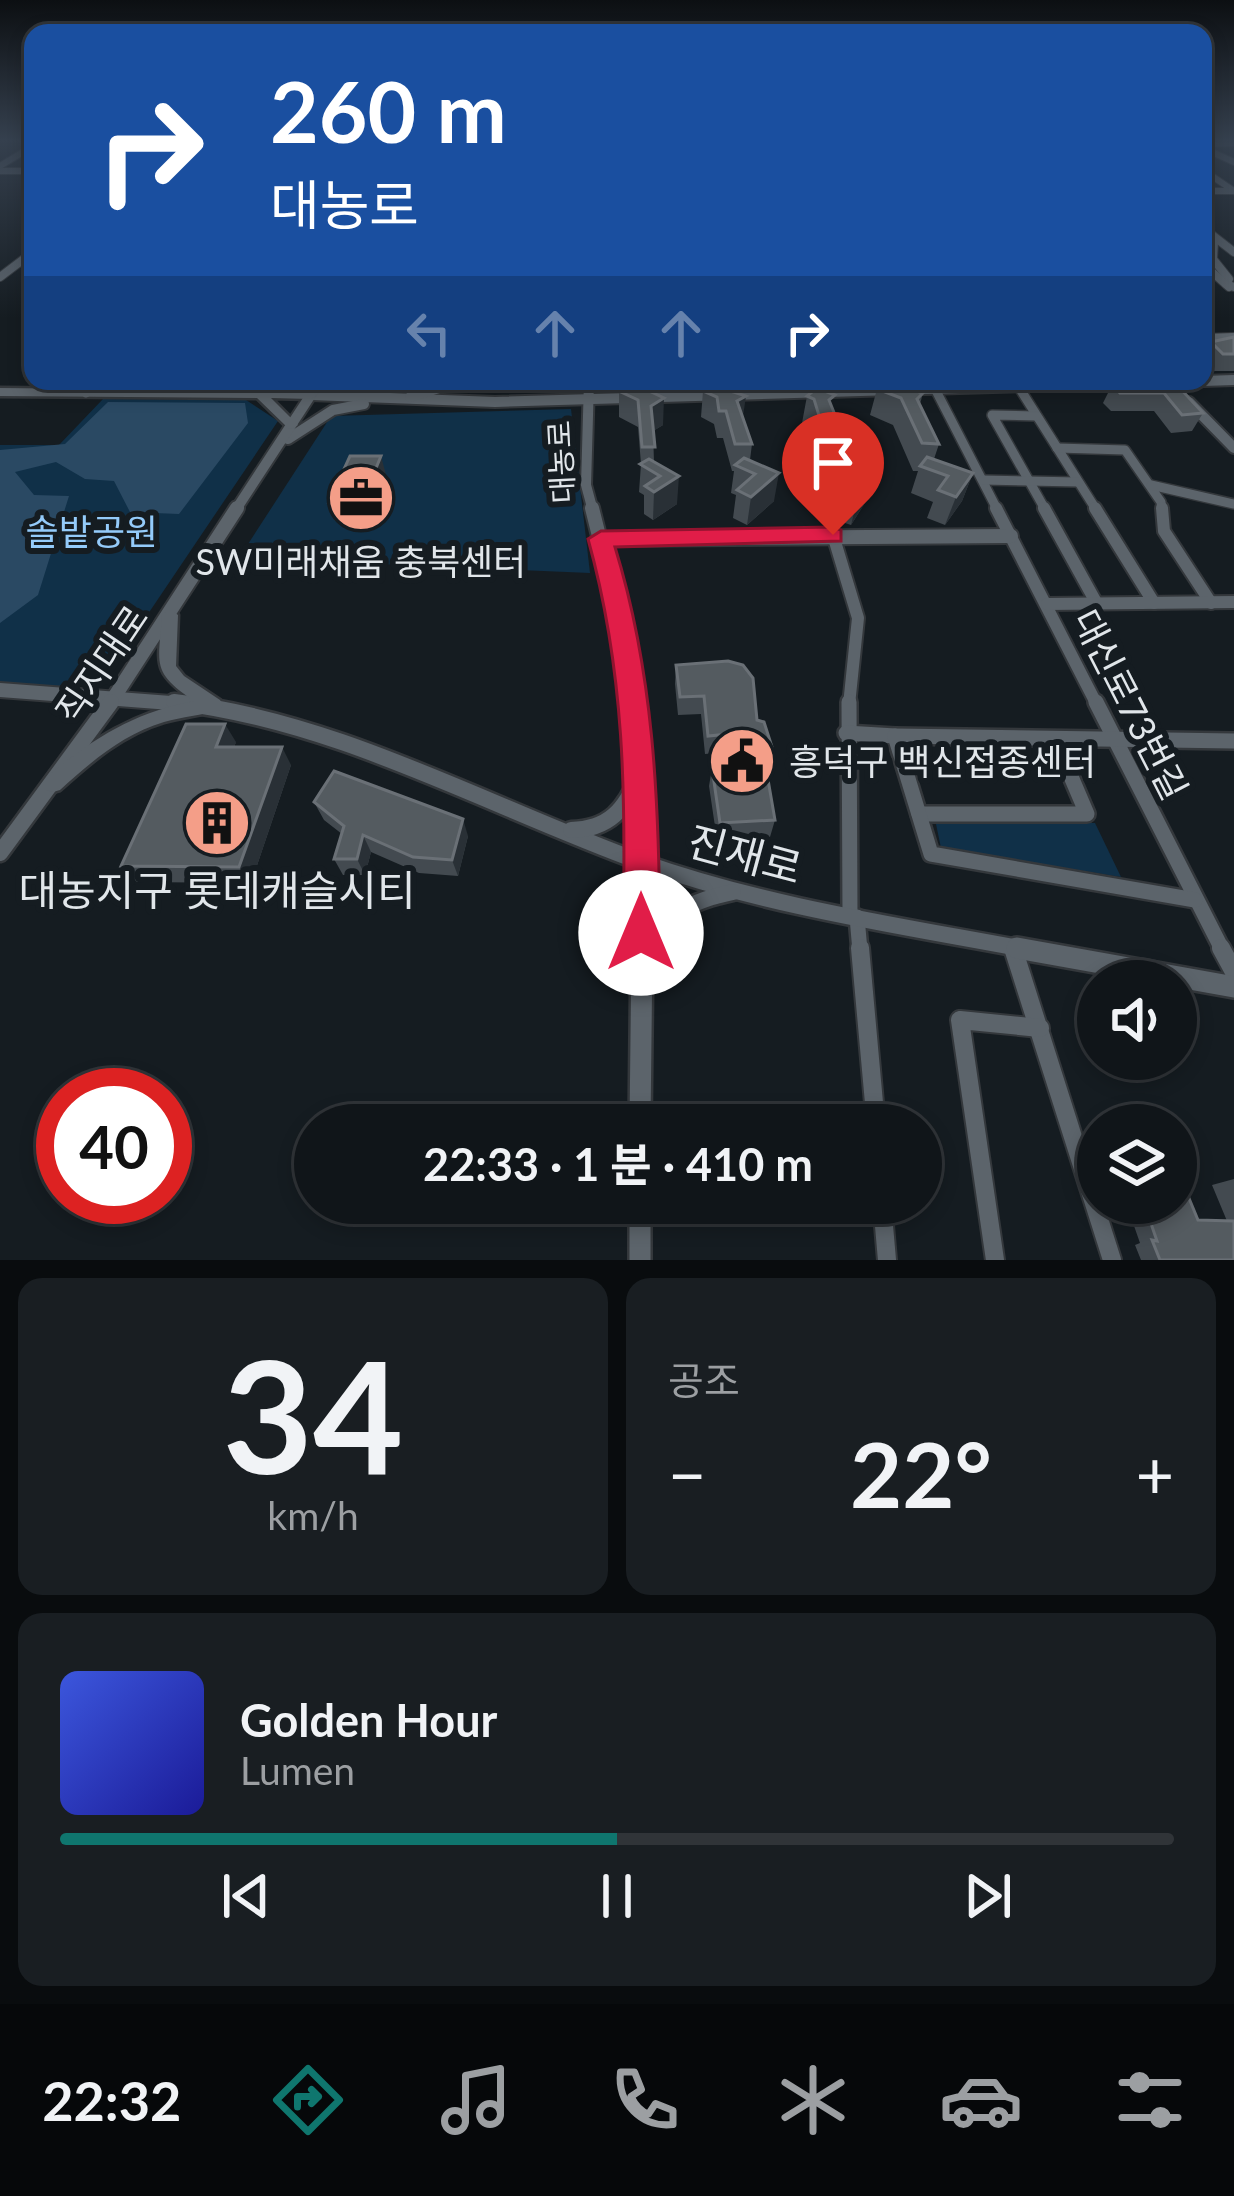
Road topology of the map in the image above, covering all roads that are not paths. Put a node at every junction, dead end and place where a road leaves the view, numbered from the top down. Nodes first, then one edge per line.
1 (1212, 236) edge
2 (1212, 242) edge
3 (1218, 242) junction
4 (1234, 242) edge
5 (1234, 252) edge
6 (1232, 286) edge
7 (268, 390) edge
8 (314, 390) edge
9 (383, 390) edge
10 (433, 390) edge
11 (456, 390) edge
12 (588, 390) edge
13 (847, 390) edge
14 (936, 390) edge
15 (1021, 390) edge
16 (1178, 390) edge
17 (0, 392) edge
18 (86, 392) joint
19 (256, 395) junction
20 (310, 395) junction
21 (586, 399) junction
22 (406, 400) junction
23 (495, 402) junction
24 (1036, 416) junction
25 (292, 425) junction
26 (1220, 433) junction
27 (1234, 433) edge
28 (279, 446) junction
29 (1057, 448) junction
30 (1234, 448) edge
31 (983, 480) junction
32 (1028, 481) junction
33 (1078, 482) junction
34 (1151, 485) junction
35 (1234, 504) edge
36 (833, 535) junction
37 (1011, 536) junction
38 (601, 539) junction
39 (1234, 602) edge
40 (1154, 603) junction
41 (1211, 603) junction
42 (1047, 604) junction
43 (1097, 604) junction
44 (170, 615) junction
45 (0, 690) edge
46 (117, 694) junction
47 (214, 705) junction
48 (847, 734) junction
49 (895, 736) junction
50 (1055, 739) junction
51 (1115, 740) junction
52 (1234, 741) edge
53 (641, 771) junction
54 (53, 784) junction
55 (919, 814) junction
56 (566, 830) junction
57 (0, 853) edge
58 (642, 862) junction
59 (737, 891) junction
60 (1196, 900) junction
61 (854, 916) junction
62 (1012, 943) junction
63 (1234, 972) edge
64 (641, 977) junction
65 (1234, 987) edge
66 (1040, 1028) junction
67 (640, 1104) edge
68 (874, 1104) edge
69 (640, 1224) edge
70 (884, 1224) edge
71 (640, 1260) edge
72 (887, 1260) edge
73 (995, 1260) edge
74 (1112, 1260) edge

1 - 3 street
2 - 3 street
3 - 4 street
3 - 5 street
3 - 6 street
7 - 19 main road
8 - 20 street, 직지대로
9 - 22 street
10 - 22 street
11 - 23 street
12 - 21 street, 대농로
13 - 21 street
14 - 31 street, 대신로73번길
15 - 24 street
16 - 26 street
17 - 18 main road
18 - 19 main road
19 - 20 main road
19 - 25 main road
20 - 22 street
20 - 25 street, 직지대로
21 - 23 street
21 - 38 street, 대농로
22 - 23 street
22 - 28 street
24 - 29 street
24 - 32 street
25 - 28 street, 직지대로
26 - 27 street
26 - 30 street
28 - 44 street, 직지대로
29 - 33 street
29 - 34 street
31 - 32 street
31 - 37 street, 대신로73번길
32 - 33 street
32 - 43 street
33 - 40 street
34 - 35 street
34 - 41 street
36 - 37 street
36 - 38 street, 대농로
36 - 48 street
37 - 42 street, 대신로73번길
38 - 53 street, 대농로
39 - 41 street
40 - 41 street
40 - 43 street
42 - 43 street
42 - 51 street, 대신로73번길
44 - 46 street, 직지대로
44 - 47 main road
45 - 46 street, 진재로
46 - 47 street, 진재로
46 - 54 street, 직지대로
47 - 54 main road
47 - 56 street, 진재로
48 - 49 street
48 - 61 street
49 - 50 street
49 - 55 street
50 - 51 street
50 - 55 street
51 - 52 street
51 - 60 street, 대신로73번길
53 - 56 street
53 - 58 street, 대농로
54 - 57 street, 직지대로
55 - 60 street
56 - 58 street, 진재로
58 - 59 street, 진재로
58 - 64 street, 대농로
59 - 61 street, 진재로
59 - 64 street
60 - 63 street, 대신로73번길
61 - 62 street, 진재로
61 - 68 street
62 - 65 street, 진재로
62 - 66 street
64 - 67 street, 대농로
66 - 73 street
66 - 74 street
69 - 71 street
70 - 72 street

